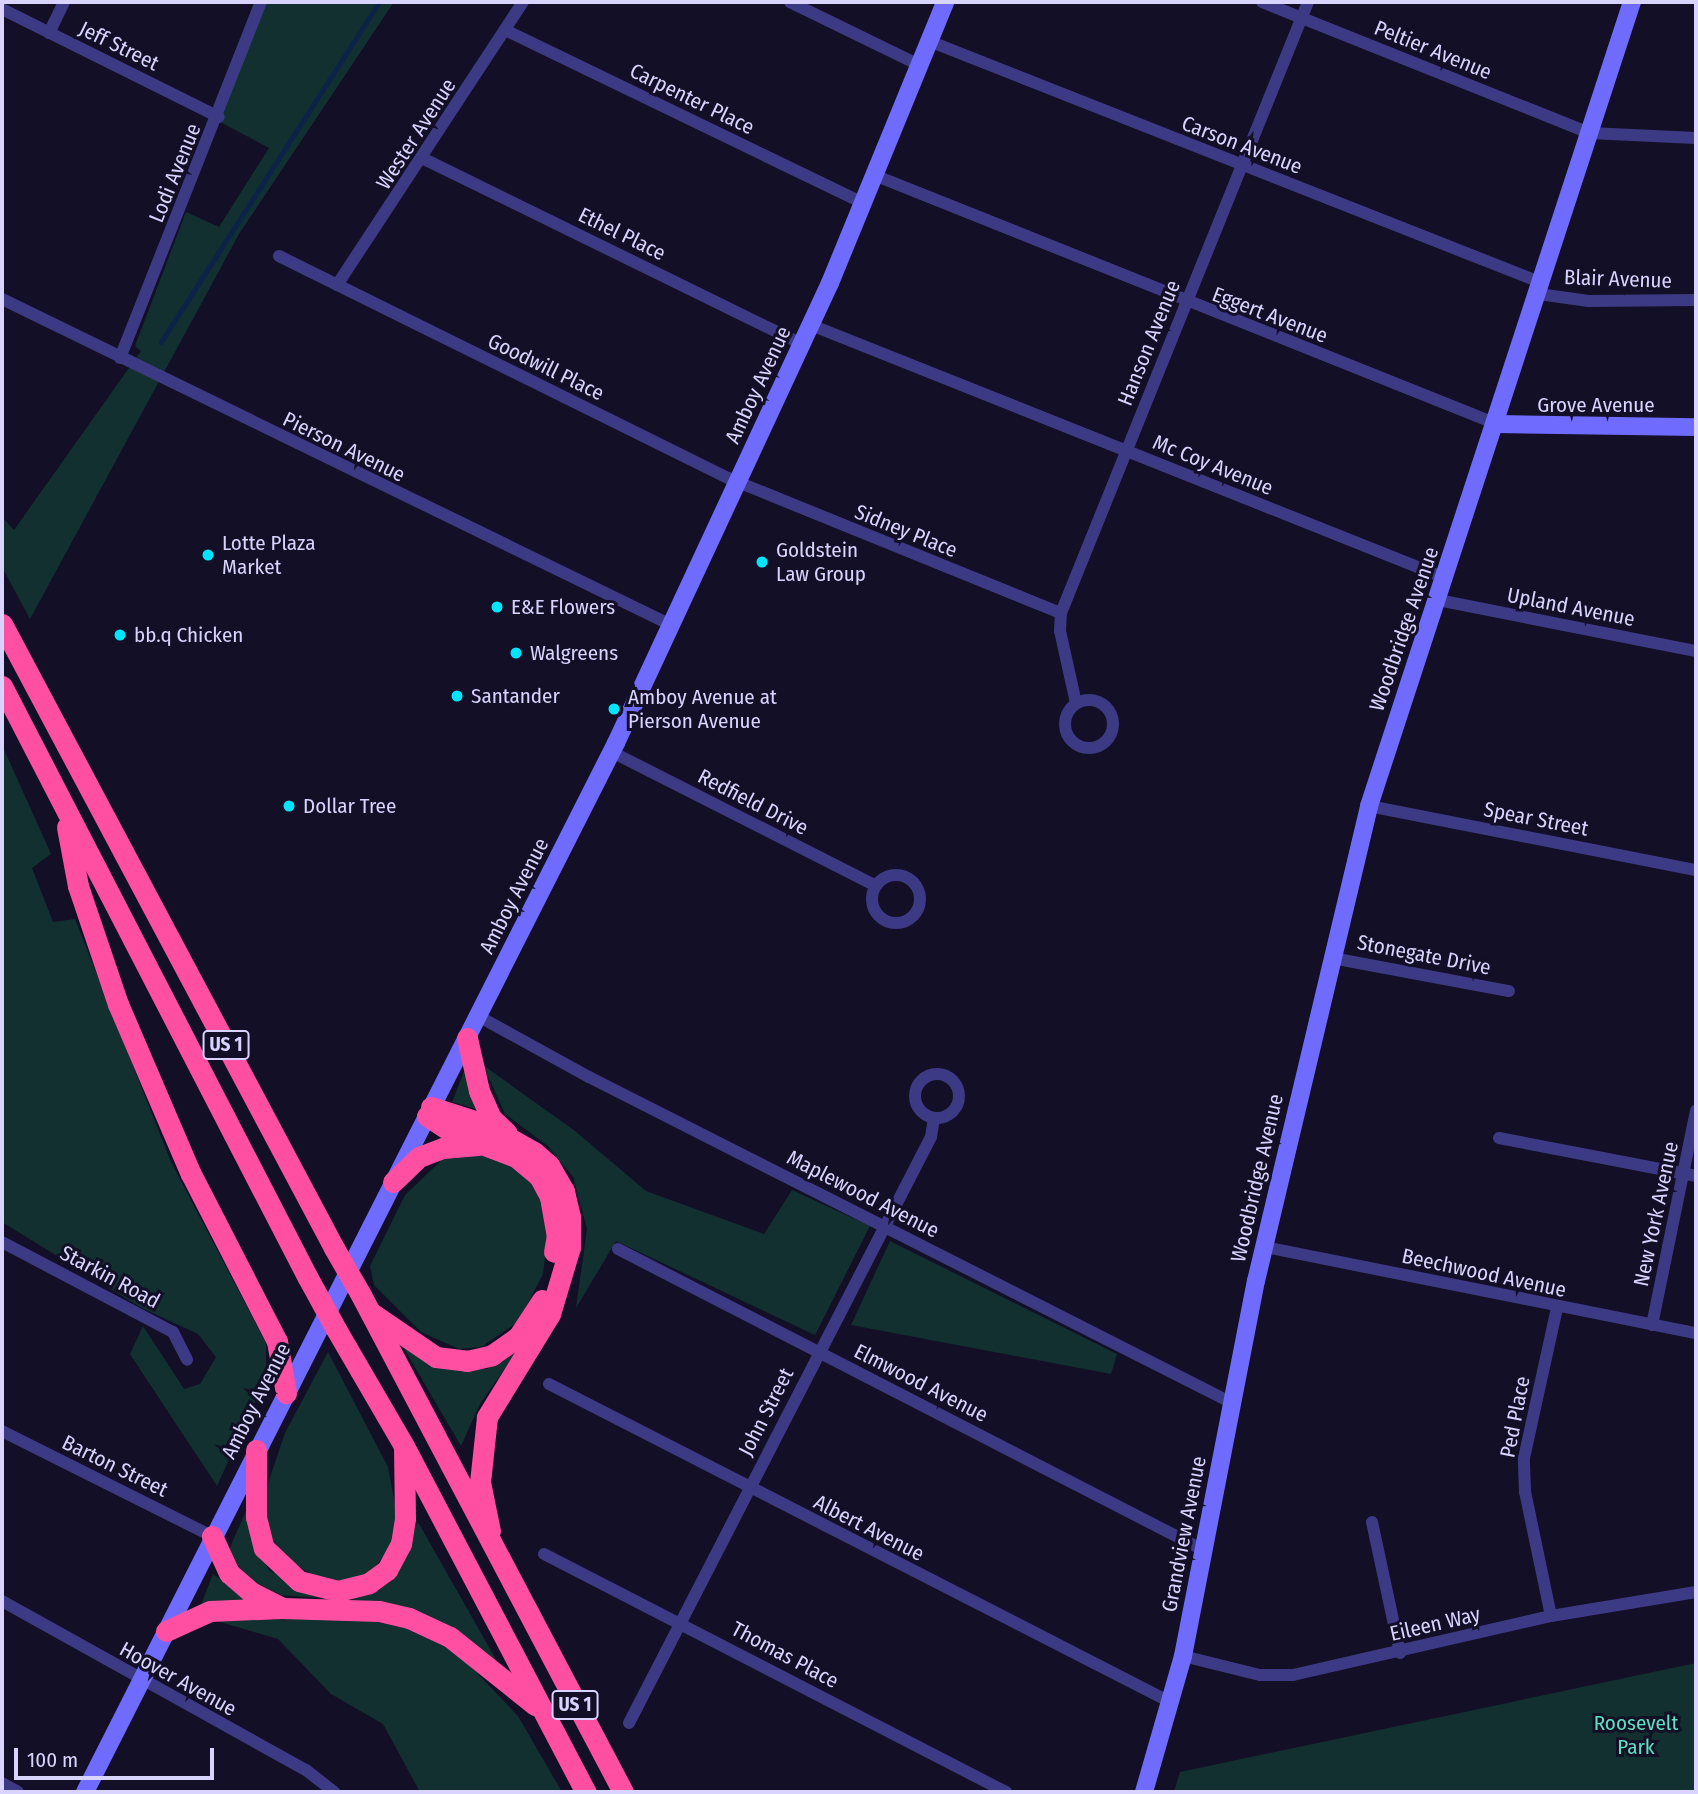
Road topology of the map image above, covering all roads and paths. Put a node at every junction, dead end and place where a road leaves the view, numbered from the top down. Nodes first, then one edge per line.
1 (64, 2) edge
2 (261, 2) edge
3 (523, 2) edge
4 (790, 2) edge
5 (945, 2) edge
6 (1262, 2) edge
7 (1308, 2) edge
8 (1632, 2) edge
9 (2, 9) edge
10 (1302, 18) junction
11 (505, 30) junction
12 (49, 33) junction
13 (929, 41) junction
14 (919, 65) junction
15 (219, 117) junction
16 (1590, 133) junction
17 (1696, 138) edge
18 (424, 159) junction
19 (1241, 166) junction
20 (874, 175) junction
21 (863, 203) junction
22 (279, 256) dead end
23 (337, 285) junction
24 (1540, 288) junction
25 (2, 299) edge
26 (1696, 300) edge
27 (1186, 302) junction
28 (811, 325) junction
29 (802, 344) junction
30 (120, 358) junction
31 (1497, 424) junction
32 (1696, 427) edge
33 (1127, 451) junction
34 (738, 482) junction
35 (1445, 578) junction
36 (1438, 600) junction
37 (1060, 613) junction
38 (2, 624) edge
39 (671, 625) junction
40 (1696, 651) edge
41 (2, 686) edge
42 (1076, 703) junction
43 (612, 752) junction
44 (63, 804) junction
45 (1369, 806) junction
46 (1696, 870) edge
47 (876, 886) dead end
48 (1332, 958) junction
49 (1509, 991) dead end
50 (478, 1016) junction
51 (467, 1038) junction
52 (1696, 1110) edge
53 (429, 1112) junction
54 (933, 1118) dead end
55 (1499, 1138) dead end
56 (515, 1140) junction
57 (486, 1144) junction
58 (1690, 1175) edge
59 (393, 1182) junction
60 (882, 1226) junction
61 (2, 1242) edge
62 (1265, 1247) junction
63 (618, 1249) dead end
64 (1256, 1281) joint
65 (365, 1303) junction
66 (1557, 1308) junction
67 (1652, 1325) junction
68 (1696, 1333) edge
69 (818, 1352) junction
70 (187, 1360) dead end
71 (549, 1384) dead end
72 (286, 1393) junction
73 (1232, 1403) junction
74 (2, 1432) edge
75 (404, 1446) junction
76 (256, 1450) junction
77 (749, 1488) junction
78 (1372, 1522) dead end
79 (212, 1536) junction
80 (1205, 1551) junction
81 (494, 1553) junction
82 (544, 1554) dead end
83 (1696, 1592) edge
84 (2, 1601) edge
85 (282, 1608) junction
86 (1551, 1616) junction
87 (680, 1623) junction
88 (166, 1630) junction
89 (1399, 1653) junction
90 (1183, 1656) junction
91 (141, 1682) junction
92 (1172, 1703) junction
93 (542, 1711) junction
94 (629, 1723) dead end
95 (2, 1783) edge
96 (18, 1792) edge
97 (85, 1792) edge
98 (334, 1792) edge
99 (586, 1792) edge
100 (623, 1792) edge
101 (1006, 1792) edge
102 (1144, 1792) edge

1 - 12 street
2 - 15 street, Lodi Avenue
3 - 11 street, Wester Avenue
4 - 14 street
5 - 13 street, Amboy Avenue
6 - 10 street, Peltier Avenue
7 - 10 street, Hanson Avenue
8 - 16 street, Woodbridge Avenue
9 - 12 street, Jeff Street
10 - 16 street, Peltier Avenue
10 - 19 street, Hanson Avenue
11 - 18 street, Wester Avenue
11 - 21 street, Carpenter Place
12 - 15 street, Jeff Street
13 - 14 street, Amboy Avenue
13 - 19 street, Carson Avenue
14 - 20 street, Amboy Avenue
15 - 30 street, Lodi Avenue
16 - 17 street, Peltier Avenue
16 - 24 street, Woodbridge Avenue
18 - 23 street, Wester Avenue
18 - 29 street, Ethel Place
19 - 24 street, Carson Avenue
19 - 27 street, Hanson Avenue
20 - 21 street, Amboy Avenue
20 - 27 street, Eggert Avenue
21 - 28 street, Amboy Avenue
22 - 23 street, Goodwill Place
23 - 34 street, Goodwill Place
24 - 26 street, Blair Avenue
24 - 31 street, Woodbridge Avenue
25 - 30 street, Pierson Avenue
27 - 31 street, Eggert Avenue
27 - 33 street, Hanson Avenue
28 - 29 street, Amboy Avenue
28 - 33 street, Mc Coy Avenue
29 - 34 street, Amboy Avenue
30 - 39 street, Pierson Avenue
31 - 32 street, Grove Avenue
31 - 35 street, Woodbridge Avenue
33 - 35 street, Mc Coy Avenue
33 - 37 street, Hanson Avenue
34 - 37 street, Sidney Place
34 - 39 street, Amboy Avenue
35 - 36 street, Woodbridge Avenue
36 - 40 street, Upland Avenue
36 - 45 street, Woodbridge Avenue
37 - 42 street, Hanson Avenue
38 - 65 highway, US 1, bridge
39 - 43 street, Amboy Avenue
41 - 44 highway, US 1
42 - 42 street, Hanson Avenue
43 - 47 street, Redfield Drive
43 - 50 street, Amboy Avenue
44 - 72 highway
44 - 75 highway, US 1, bridge
45 - 46 street, Spear Street
45 - 48 street, Woodbridge Avenue
48 - 49 street, Stonegate Drive
48 - 62 street, Woodbridge Avenue
50 - 51 street, Amboy Avenue
50 - 60 street, Maplewood Avenue
51 - 53 street, Amboy Avenue
51 - 56 highway
52 - 58 street, New York Avenue
53 - 56 highway
53 - 57 highway
53 - 59 street, Amboy Avenue
54 - 60 street, John Street
55 - 58 street
56 - 81 highway
57 - 59 highway
57 - 65 highway
58 - 67 street, New York Avenue
59 - 72 street, Amboy Avenue
60 - 69 street, John Street
60 - 73 street, Maplewood Avenue
61 - 70 street, Starkin Road
62 - 64 street, Woodbridge Avenue
62 - 66 street, Beechwood Avenue
63 - 69 street, Elmwood Avenue
64 - 73 street, Grandview Avenue
65 - 81 highway, US 1
66 - 67 street, Beechwood Avenue
66 - 86 street, Ped Place
67 - 68 street, Beechwood Avenue
69 - 77 street, John Street
69 - 80 street, Elmwood Avenue
71 - 77 street, Albert Avenue
72 - 76 street, Amboy Avenue
73 - 80 street, Grandview Avenue
74 - 79 street, Barton Street
75 - 76 highway
75 - 93 highway, US 1
76 - 79 street, Amboy Avenue
77 - 87 street, John Street
77 - 92 street, Albert Avenue
78 - 89 street
79 - 85 highway
79 - 88 street, Amboy Avenue
80 - 90 street, Grandview Avenue
81 - 100 highway, US 1
82 - 87 street, Thomas Place
83 - 86 street, Eileen Way
84 - 91 street, Hoover Avenue
85 - 88 highway
85 - 93 highway
86 - 89 street, Eileen Way
87 - 94 street, John Street
87 - 101 street, Thomas Place
88 - 91 street, Amboy Avenue
89 - 90 street, Eileen Way
90 - 92 street, Grandview Avenue
91 - 97 street, Amboy Avenue
91 - 98 street, Hoover Avenue
92 - 102 street, Grandview Avenue
93 - 99 highway, US 1
95 - 96 street

